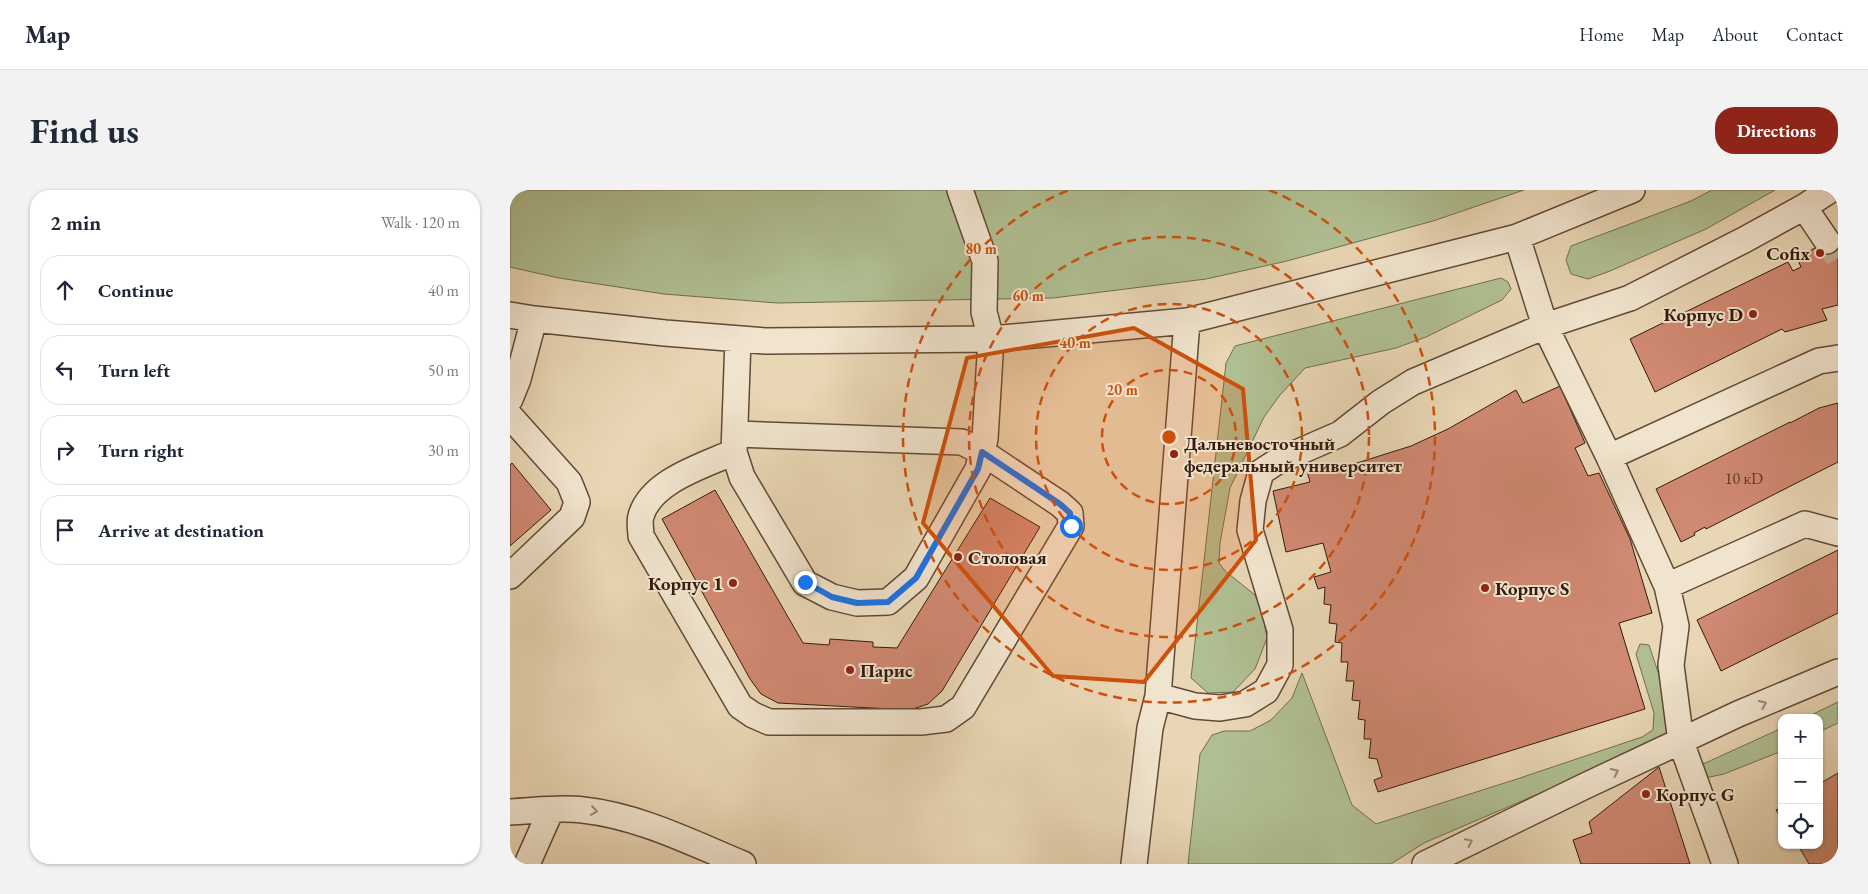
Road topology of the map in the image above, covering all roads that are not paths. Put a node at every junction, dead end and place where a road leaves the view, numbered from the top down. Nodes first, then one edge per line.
1 (960, 190) edge
2 (1632, 190) edge
3 (1830, 190) edge
4 (1804, 207) junction
5 (1517, 237) junction
6 (1827, 241) tunnel mouth
7 (510, 315) edge
8 (534, 319) junction
9 (1187, 321) junction
10 (1546, 326) junction
11 (738, 339) junction
12 (991, 339) junction
13 (1838, 358) edge
14 (510, 399) edge
15 (510, 416) edge
16 (734, 443) junction
17 (982, 452) junction
18 (1609, 457) junction
19 (1838, 533) edge
20 (510, 576) edge
21 (1666, 586) junction
22 (1838, 672) edge
23 (1158, 696) junction
24 (1681, 742) junction
25 (552, 810) junction
26 (510, 812) edge
27 (527, 864) edge
28 (743, 864) edge
29 (1134, 864) edge
30 (1425, 864) edge
31 (1724, 864) edge

1 - 12 street
2 - 5 street
3 - 4 street
4 - 6 street
4 - 10 street
5 - 9 street
5 - 10 street
7 - 8 street
8 - 11 street
8 - 14 street
9 - 12 street
9 - 23 street
10 - 18 street
10 - 23 street
11 - 12 street
11 - 16 street
12 - 17 street
13 - 18 street
15 - 20 street
16 - 17 street
16 - 17 street
16 - 17 street
18 - 21 street
19 - 21 street
21 - 24 street
24 -> 22 street
23 - 29 street
30 -> 24 street
24 - 31 street
25 - 26 street
25 - 27 street
25 -> 28 street

